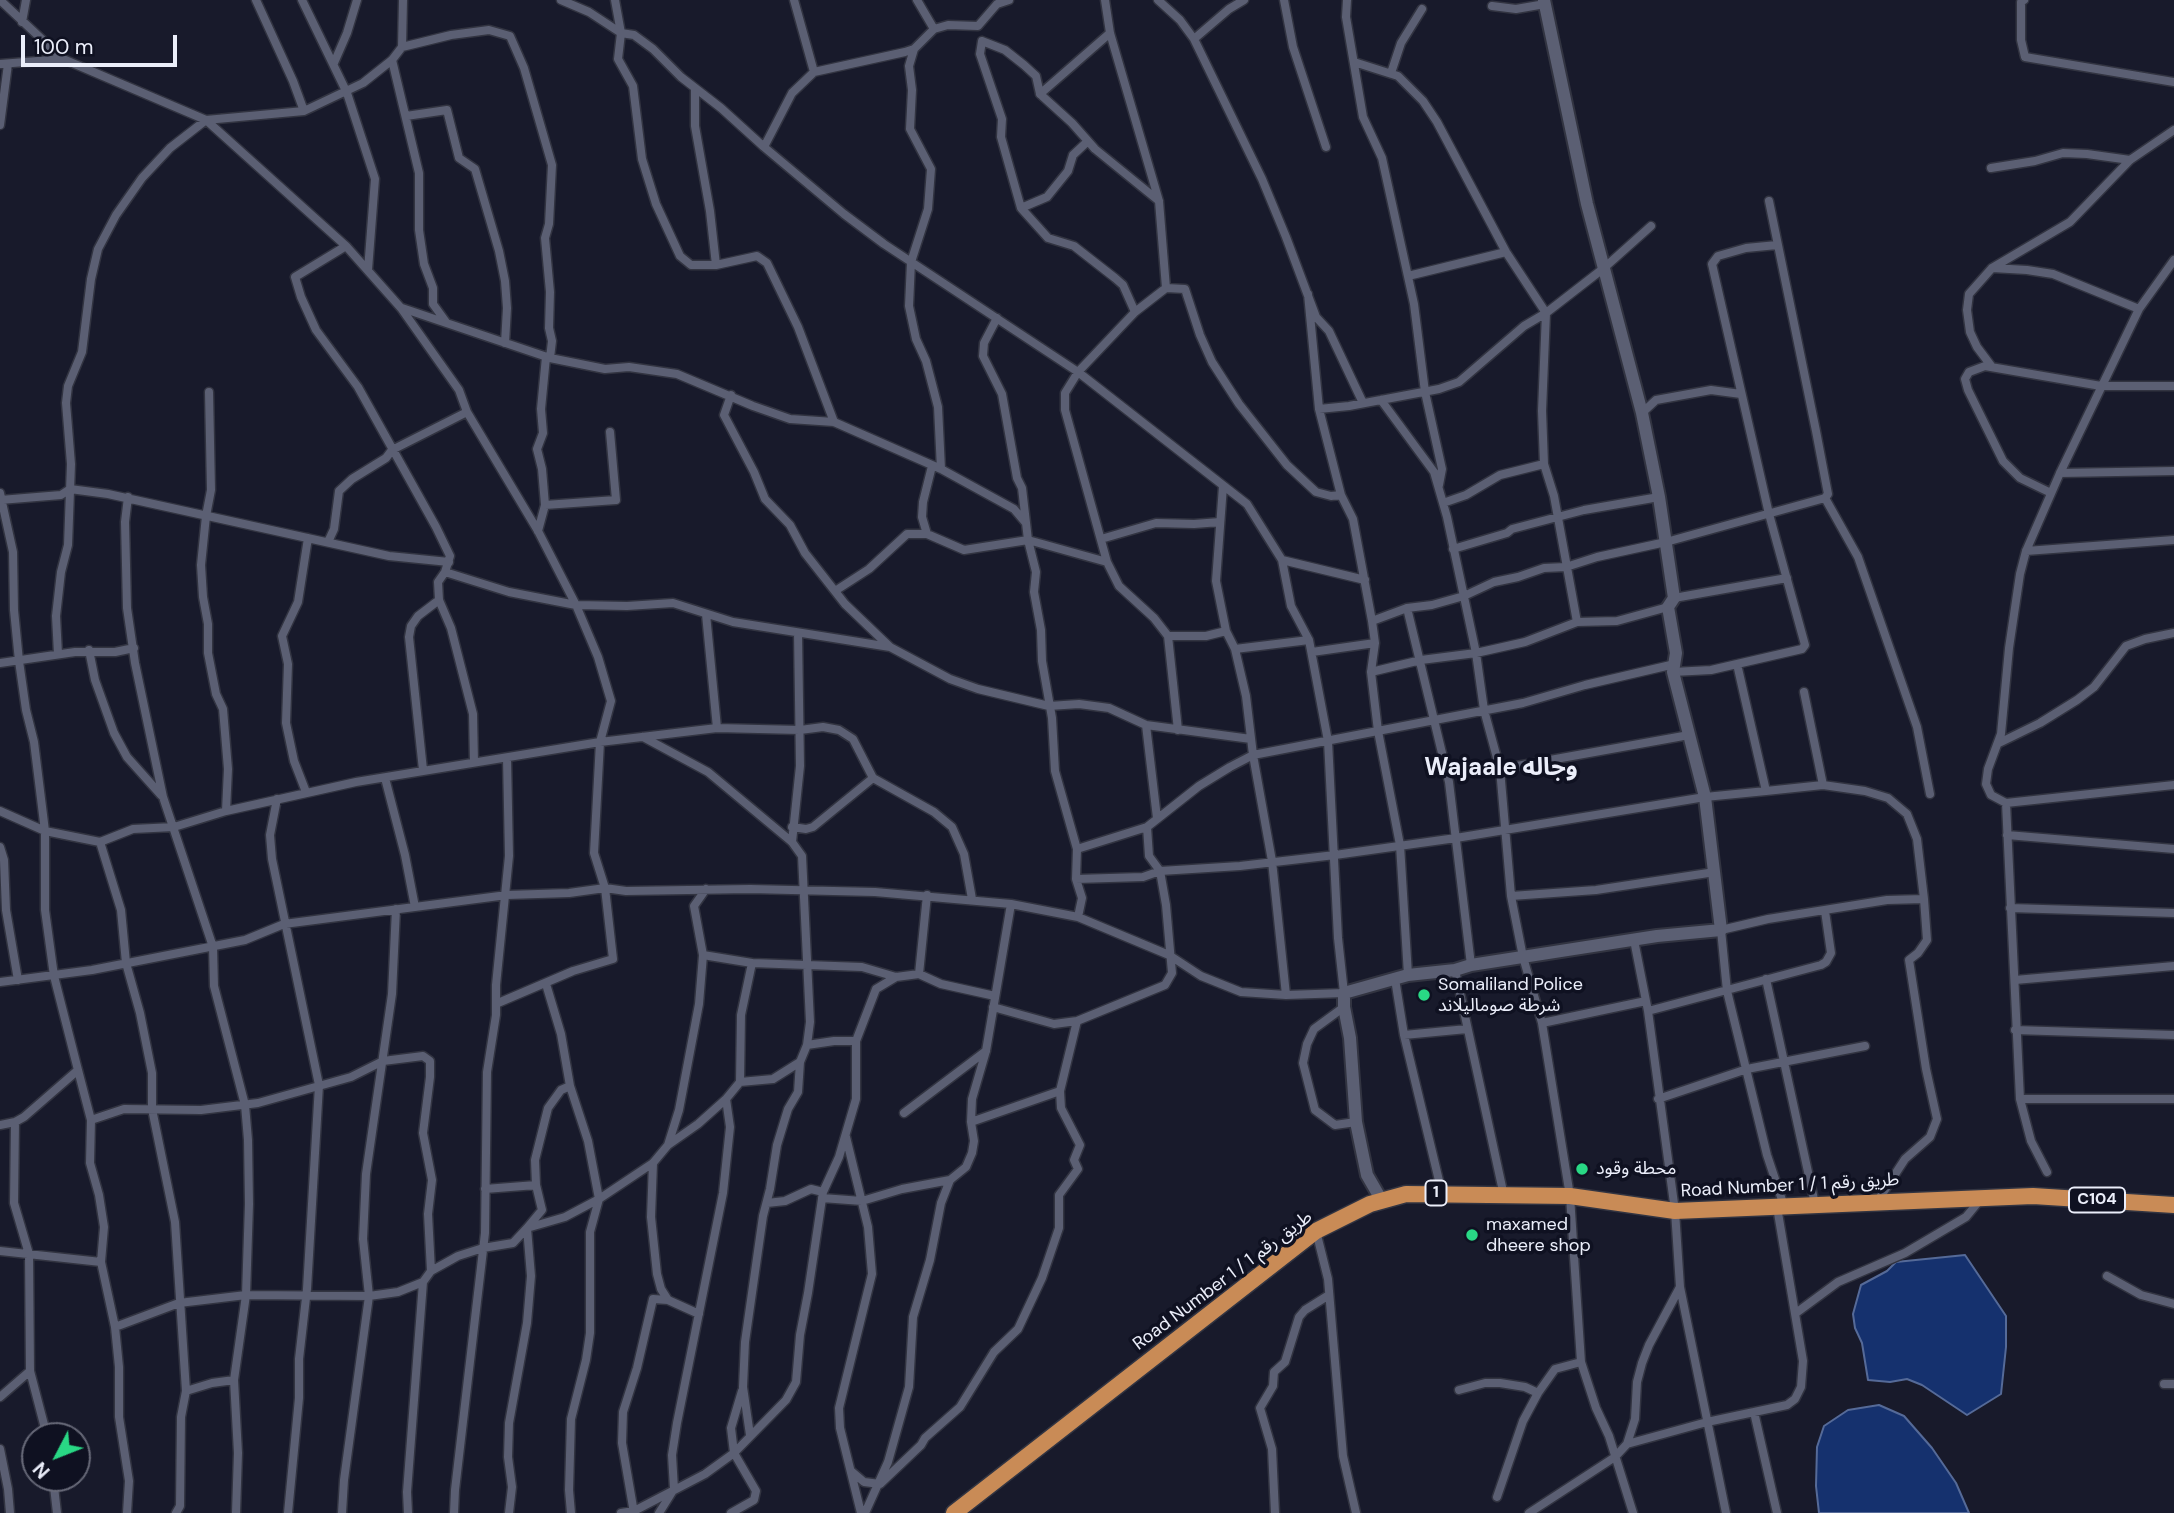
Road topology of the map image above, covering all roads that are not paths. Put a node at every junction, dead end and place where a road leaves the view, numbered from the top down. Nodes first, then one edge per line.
1 (1, 0) edge
2 (26, 0) edge
3 (256, 0) edge
4 (302, 0) edge
5 (357, 0) edge
6 (403, 0) edge
7 (561, 0) edge
8 (615, 0) edge
9 (794, 0) edge
10 (917, 0) edge
11 (1009, 0) edge
12 (1105, 0) edge
13 (1158, 0) edge
14 (1244, 0) edge
15 (1283, 0) edge
16 (1347, 0) edge
17 (2024, 0) edge
18 (1545, 2) edge
19 (1492, 6) dead end
20 (1422, 9) dead end
21 (22, 22) junction
22 (978, 26) junction
23 (934, 29) junction
24 (621, 33) junction
25 (1110, 33) junction
26 (1194, 39) junction
27 (987, 43) junction
28 (402, 47) junction
29 (914, 49) junction
30 (63, 59) junction
31 (392, 60) junction
32 (1354, 62) junction
33 (334, 63) junction
34 (4, 64) edge
35 (814, 72) junction
36 (1391, 73) junction
37 (2174, 82) edge
38 (695, 89) junction
39 (346, 93) junction
40 (1040, 94) junction
41 (304, 111) junction
42 (406, 116) junction
43 (206, 120) junction
44 (0, 125) edge
45 (2174, 130) edge
46 (1088, 141) junction
47 (764, 147) junction
48 (1326, 147) dead end
49 (2130, 160) junction
50 (1991, 168) dead end
51 (1159, 201) junction
52 (1769, 201) dead end
53 (1021, 208) junction
54 (1651, 226) dead end
55 (1777, 245) junction
56 (346, 246) junction
57 (1506, 252) junction
58 (2174, 260) edge
59 (911, 262) junction
60 (716, 265) junction
61 (1604, 268) junction
62 (1992, 268) junction
63 (368, 270) junction
64 (1408, 276) junction
65 (1166, 288) junction
66 (1308, 294) junction
67 (401, 308) junction
68 (2138, 309) junction
69 (1135, 312) junction
70 (1546, 313) junction
71 (997, 318) junction
72 (446, 323) junction
73 (505, 343) junction
74 (548, 357) junction
75 (1992, 367) junction
76 (1078, 372) junction
77 (2101, 386) junction
78 (2174, 386) edge
79 (1425, 391) junction
80 (209, 392) dead end
81 (1741, 394) junction
82 (732, 395) junction
83 (1381, 400) junction
84 (1363, 403) junction
85 (1319, 408) junction
86 (467, 412) junction
87 (1642, 413) junction
88 (834, 422) junction
89 (610, 432) dead end
90 (392, 450) junction
91 (1544, 464) junction
92 (937, 468) junction
93 (2174, 471) edge
94 (2060, 473) junction
95 (1223, 486) junction
96 (1438, 488) junction
97 (69, 489) junction
98 (0, 493) edge
99 (2051, 494) junction
100 (1341, 495) junction
101 (128, 497) junction
102 (1659, 497) junction
103 (1825, 498) junction
104 (0, 499) edge
105 (1443, 503) junction
106 (545, 505) junction
107 (1769, 514) junction
108 (206, 516) junction
109 (1557, 517) junction
110 (1025, 522) junction
111 (1220, 522) junction
112 (538, 531) junction
113 (927, 534) junction
114 (308, 538) junction
115 (1101, 539) junction
116 (1028, 540) junction
117 (2174, 541) edge
118 (328, 542) junction
119 (1666, 542) junction
120 (1453, 549) junction
121 (2026, 551) junction
122 (1282, 559) junction
123 (449, 562) junction
124 (1107, 562) junction
125 (1566, 567) junction
126 (445, 572) junction
127 (1787, 578) junction
128 (1365, 580) junction
129 (835, 590) junction
130 (1464, 596) junction
131 (439, 600) junction
132 (1671, 603) junction
133 (576, 606) junction
134 (1407, 608) junction
135 (706, 614) junction
136 (1372, 621) junction
137 (1577, 622) junction
138 (1226, 631) junction
139 (2174, 632) edge
140 (798, 633) junction
141 (1168, 636) junction
142 (1310, 639) junction
143 (1375, 643) junction
144 (890, 647) junction
145 (134, 648) junction
146 (1235, 649) junction
147 (89, 650) junction
148 (1312, 652) junction
149 (1475, 653) junction
150 (58, 654) junction
151 (1420, 660) junction
152 (19, 661) junction
153 (0, 663) edge
154 (1737, 664) junction
155 (1674, 668) junction
156 (1371, 672) junction
157 (1804, 692) dead end
158 (1049, 706) junction
159 (1483, 710) junction
160 (1433, 721) junction
161 (1146, 725) junction
162 (718, 728) junction
163 (800, 730) junction
164 (1178, 730) junction
165 (1378, 731) junction
166 (1689, 735) junction
167 (643, 737) junction
168 (1251, 739) junction
169 (1328, 741) junction
170 (600, 742) junction
171 (1999, 743) junction
172 (1253, 755) junction
173 (508, 758) junction
174 (474, 762) junction
175 (1500, 769) junction
176 (423, 770) junction
177 (385, 778) junction
178 (873, 778) junction
179 (1824, 785) junction
180 (2174, 785) edge
181 (1766, 791) junction
182 (306, 792) junction
183 (1930, 794) dead end
184 (163, 797) junction
185 (1705, 797) junction
186 (277, 799) junction
187 (2006, 803) junction
188 (0, 811) edge
189 (226, 811) junction
190 (1157, 818) junction
191 (174, 827) junction
192 (792, 827) junction
193 (1147, 827) junction
194 (1506, 830) junction
195 (45, 831) junction
196 (2007, 835) junction
197 (1456, 838) junction
198 (100, 842) junction
199 (792, 842) junction
200 (1400, 845) junction
201 (0, 847) edge
202 (1077, 849) junction
203 (2174, 849) edge
204 (1335, 855) junction
205 (1272, 861) junction
206 (1160, 871) junction
207 (1716, 872) junction
208 (1076, 879) junction
209 (606, 888) junction
210 (706, 889) junction
211 (803, 890) junction
212 (507, 895) junction
213 (927, 895) junction
214 (1511, 896) junction
215 (972, 899) junction
216 (1924, 899) junction
217 (1011, 904) junction
218 (415, 907) junction
219 (2010, 908) junction
220 (396, 909) junction
221 (1825, 911) junction
222 (2174, 913) edge
223 (1078, 917) junction
224 (284, 924) junction
225 (1721, 930) junction
226 (1634, 940) junction
227 (213, 947) junction
228 (703, 955) junction
229 (1169, 955) junction
230 (1523, 957) junction
231 (126, 962) junction
232 (752, 963) junction
233 (806, 963) junction
234 (1471, 965) junction
235 (2174, 966) edge
236 (1455, 970) junction
237 (919, 974) junction
238 (54, 976) junction
239 (895, 977) junction
240 (1401, 977) junction
241 (1766, 979) junction
242 (18, 980) junction
243 (2014, 980) junction
244 (0, 982) edge
245 (546, 984) junction
246 (1727, 991) junction
247 (1344, 993) junction
248 (1286, 995) junction
249 (995, 996) junction
250 (1646, 1001) junction
251 (498, 1003) junction
252 (993, 1007) junction
253 (1344, 1007) junction
254 (1648, 1011) junction
255 (1077, 1021) junction
256 (1542, 1023) junction
257 (1467, 1029) junction
258 (2015, 1030) junction
259 (1404, 1035) junction
260 (2174, 1035) edge
261 (856, 1041) junction
262 (807, 1045) junction
263 (1865, 1046) dead end
264 (986, 1051) junction
265 (383, 1061) junction
266 (800, 1062) junction
267 (1785, 1062) junction
268 (1747, 1069) junction
269 (78, 1070) junction
270 (740, 1082) junction
271 (319, 1085) junction
272 (570, 1086) junction
273 (1060, 1091) junction
274 (726, 1099) junction
275 (1658, 1099) junction
276 (2020, 1099) junction
277 (2174, 1099) edge
278 (244, 1105) junction
279 (152, 1109) junction
280 (904, 1112) dead end
281 (91, 1120) junction
282 (15, 1122) junction
283 (971, 1122) junction
284 (1356, 1122) junction
285 (0, 1125) edge
286 (845, 1136) junction
287 (668, 1145) junction
288 (653, 1163) junction
289 (2047, 1172) dead end
290 (950, 1180) junction
291 (536, 1185) junction
292 (485, 1189) junction
293 (1442, 1193) junction
294 (822, 1195) junction
295 (1504, 1196) junction
296 (1570, 1196) junction
297 (2020, 1196) joint
298 (1982, 1198) junction
299 (599, 1199) junction
300 (862, 1201) junction
301 (1382, 1201) junction
302 (1877, 1202) junction
303 (767, 1203) junction
304 (1815, 1204) junction
305 (2174, 1205) edge
306 (1780, 1206) junction
307 (1675, 1211) junction
308 (527, 1228) junction
309 (1316, 1231) junction
310 (482, 1248) junction
311 (0, 1251) edge
312 (29, 1254) junction
313 (102, 1262) junction
314 (431, 1271) junction
315 (2108, 1276) dead end
316 (423, 1282) junction
317 (1680, 1287) junction
318 (1329, 1295) junction
319 (246, 1296) junction
320 (306, 1296) junction
321 (369, 1296) junction
322 (668, 1300) junction
323 (179, 1303) junction
324 (2174, 1304) edge
325 (1796, 1313) junction
326 (699, 1314) junction
327 (115, 1327) junction
328 (1581, 1362) junction
329 (30, 1371) junction
330 (234, 1380) junction
331 (743, 1387) junction
332 (1459, 1390) dead end
333 (186, 1391) junction
334 (1538, 1393) junction
335 (0, 1398) edge
336 (1754, 1412) junction
337 (43, 1422) edge
338 (1707, 1422) junction
339 (750, 1435) junction
340 (1627, 1444) junction
341 (0, 1448) edge
342 (734, 1454) junction
343 (1615, 1457) junction
344 (851, 1471) junction
345 (880, 1484) junction
346 (674, 1489) junction
347 (55, 1492) edge
348 (1497, 1497) dead end
349 (634, 1512) edge
350 (10, 1513) edge
351 (57, 1513) edge
352 (127, 1513) edge
353 (176, 1513) edge
354 (236, 1513) edge
355 (288, 1513) edge
356 (342, 1513) edge
357 (408, 1513) edge
358 (454, 1513) edge
359 (509, 1513) edge
360 (571, 1513) edge
361 (621, 1513) edge
362 (659, 1513) edge
363 (731, 1513) edge
364 (863, 1513) edge
365 (954, 1513) edge
366 (1275, 1513) edge
367 (1356, 1513) edge
368 (1529, 1513) edge
369 (1633, 1513) edge
370 (1726, 1513) edge
371 (1777, 1513) edge

1 - 21 street
2 - 21 street
3 - 41 street
4 - 33 street
5 - 33 street
6 - 28 street
7 - 24 street
8 - 24 street
9 - 35 street
10 - 23 street
11 - 22 street
12 - 25 street
13 - 26 street
14 - 26 street
15 - 48 street
16 - 32 street
17 - 37 street
18 - 19 street
18 - 61 street
20 - 36 street
21 - 30 street
22 - 23 street
22 - 27 street
23 - 29 street
24 - 38 street
24 - 60 street
25 - 40 street
25 - 51 street
26 - 66 street
27 - 40 street
27 - 53 street
28 - 31 street
28 - 74 street
29 - 35 street
29 - 59 street
30 - 34 street
30 - 43 street
31 - 39 street
31 - 42 street
32 - 36 street
32 - 64 street
33 - 39 street
34 - 44 street
35 - 47 street
36 - 57 street
38 - 47 street
38 - 60 street
39 - 41 street
39 - 63 street
40 - 46 street
41 - 43 street
42 - 72 street
42 - 73 street
43 - 56 street
43 - 97 street
45 - 49 street
46 - 51 street
46 - 53 street
47 - 59 street
49 - 50 street
49 - 62 street
51 - 65 street
52 - 55 street
53 - 69 street
54 - 61 street
55 - 81 street
55 - 103 street
56 - 63 street
56 - 90 street
57 - 64 street
57 - 70 street
58 - 68 street
59 - 71 street
59 - 92 street
60 - 88 street
61 - 70 street
61 - 87 street
62 - 68 street
62 - 75 street
63 - 67 street
64 - 79 street
65 - 69 street
65 - 100 street
66 - 84 street
66 - 85 street
67 - 72 street
67 - 86 street
68 - 77 street
69 - 76 street
70 - 79 street
70 - 91 street
71 - 76 street
71 - 110 street
72 - 73 street
73 - 74 street
74 - 82 street
74 - 106 street
75 - 77 street
75 - 99 street
76 - 95 street
76 - 115 street
77 - 78 street
77 - 94 street
79 - 83 street
79 - 96 street
80 - 108 street
81 - 87 street
81 - 107 street
82 - 88 street
82 - 129 street
83 - 84 street
83 - 96 street
84 - 85 street
85 - 100 street
86 - 90 street
86 - 112 street
87 - 102 street
88 - 92 street
89 - 106 street
90 - 118 street
90 - 123 street
91 - 105 street
91 - 109 street
92 - 110 street
92 - 113 street
93 - 94 street
94 - 99 street
95 - 111 street
95 - 122 street
96 - 105 street
97 - 101 street
97 - 104 street
97 - 150 street
98 - 104 street
99 - 121 street
100 - 128 street
101 - 108 street
101 - 145 street
102 - 109 street
102 - 119 street
103 - 107 street
103 - 183 street
104 - 152 street
105 - 120 street
106 - 112 street
107 - 119 street
107 - 127 street
108 - 114 street
108 - 189 street
109 - 120 street
109 - 125 street
110 - 116 street
111 - 115 street
111 - 138 street
112 - 133 street
113 - 116 street
113 - 129 street
114 - 118 street
114 - 182 street
115 - 124 street
116 - 124 street
116 - 158 street
117 - 121 street
118 - 123 street
119 - 125 street
119 - 132 street
120 - 130 street
121 - 171 street
122 - 128 street
122 - 142 street
123 - 126 street
124 - 141 street
125 - 130 street
125 - 137 street
126 - 131 street
126 - 133 street
127 - 132 street
127 - 154 street
128 - 136 street
129 - 144 street
130 - 134 street
130 - 149 street
131 - 174 street
131 - 176 street
132 - 137 street
132 - 155 street
133 - 135 street
133 - 170 street
134 - 136 street
134 - 151 street
135 - 140 street
135 - 162 street
136 - 143 street
137 - 149 street
138 - 141 street
138 - 146 street
139 - 171 street
140 - 144 street
140 - 163 street
141 - 164 street
142 - 146 street
142 - 148 street
143 - 148 street
143 - 156 street
144 - 158 street
145 - 147 street
145 - 184 street
146 - 168 street
147 - 150 street
147 - 184 street
148 - 169 street
149 - 151 street
149 - 159 street
150 - 152 street
151 - 156 street
151 - 160 street
152 - 153 street
152 - 195 street
154 - 155 street
154 - 181 street
155 - 159 street
155 - 166 street
156 - 165 street
157 - 179 street
158 - 161 street
158 - 202 street
159 - 160 street
159 - 175 street
160 - 165 street
160 - 197 street
161 - 164 street
161 - 190 street
162 - 163 street
162 - 167 street
163 - 178 street
163 - 192 street
164 - 168 street
165 - 169 street
165 - 200 street
166 - 175 street
166 - 185 street
167 - 170 street
167 - 199 street
168 - 172 street
169 - 172 street
169 - 204 street
170 - 173 street
170 - 209 street
171 - 187 street
172 - 190 street
172 - 205 street
173 - 174 street
173 - 212 street
174 - 176 street
175 - 194 street
176 - 177 street
177 - 182 street
177 - 218 street
178 - 192 street
178 - 215 street
179 - 181 street
179 - 216 street
180 - 187 street
181 - 185 street
182 - 186 street
184 - 191 street
185 - 194 street
185 - 207 street
186 - 189 street
186 - 224 street
187 - 196 street
188 - 195 street
189 - 191 street
190 - 193 street
191 - 198 street
191 - 227 street
192 - 199 street
193 - 202 street
193 - 206 street
194 - 197 street
194 - 214 street
195 - 198 street
195 - 238 street
196 - 203 street
196 - 219 street
197 - 200 street
197 - 234 street
198 - 231 street
199 - 211 street
200 - 204 street
200 - 240 street
201 - 242 street
202 - 208 street
204 - 205 street
204 - 247 street
205 - 206 street
205 - 248 street
206 - 208 street
206 - 229 street
207 - 214 street
207 - 225 street
208 - 223 street
209 - 210 street
209 - 212 street
209 - 245 street
210 - 211 street
210 - 228 street
211 - 213 street
211 - 233 street
212 - 218 street
212 - 251 street
213 - 215 street
213 - 237 street
214 - 230 street
215 - 217 street
216 - 221 street
216 - 302 street
217 - 223 street
217 - 249 street
218 - 220 street
219 - 222 street
219 - 243 street
220 - 224 street
220 - 265 street
221 - 225 street
221 - 241 street
223 - 229 street
224 - 227 street
224 - 271 street
225 - 226 street
225 - 246 street
226 - 230 street
226 - 250 street
227 - 231 street
227 - 278 street
228 - 232 street
228 - 287 street
229 - 248 street
229 - 255 street
230 - 234 street
230 - 256 street
231 - 238 street
231 - 279 street
232 - 233 street
232 - 270 street
233 - 239 street
233 - 262 street
234 - 236 street
235 - 243 street
236 - 240 street
236 - 257 street
237 - 239 street
237 - 249 street
238 - 242 street
238 - 269 street
239 - 261 street
240 - 247 street
240 - 259 street
241 - 246 street
241 - 267 street
242 - 244 street
243 - 258 street
245 - 251 street
245 - 272 street
246 - 254 street
246 - 268 street
247 - 248 street
247 - 253 street
249 - 252 street
250 - 254 street
250 - 256 street
251 - 292 street
252 - 255 street
252 - 264 street
253 - 284 street
253 - 284 street
254 - 275 street
255 - 273 street
256 - 296 street
257 - 259 street
257 - 295 street
258 - 260 street
258 - 276 street
259 - 293 street
261 - 262 street
261 - 286 street
262 - 266 street
263 - 267 street
264 - 280 street
264 - 283 street
265 - 271 street
265 - 314 street
265 - 321 street
266 - 270 street
266 - 303 street
267 - 268 street
267 - 304 street
268 - 275 street
268 - 306 street
269 - 281 street
269 - 282 street
270 - 274 street
271 - 278 street
271 - 320 street
272 - 291 street
272 - 299 street
273 - 283 street
273 - 345 street
274 - 287 street
274 - 326 street
275 - 307 street
276 - 277 street
276 - 289 street
278 - 279 street
278 - 319 street
279 - 281 street
279 - 323 street
281 - 313 street
282 - 285 street
282 - 312 street
283 - 290 street
284 - 301 street
286 - 294 street
286 - 300 street
287 - 288 street
288 - 299 street
288 - 322 street
290 - 300 street
290 - 345 street
291 - 292 street
291 - 308 street
292 - 310 street
293 - 295 highway, Road Number 1 / طريق رقم 1 / 1
293 - 301 highway, Road Number 1 / طريق رقم 1 / 1
294 - 300 street
294 - 303 street
294 - 339 street
295 - 296 highway, Road Number 1 / طريق رقم 1 / 1
296 - 307 highway, Road Number 1 / طريق رقم 1 / 1
296 - 328 street
297 - 298 highway, Road Number 1 / طريق رقم 1 / 1
297 - 305 highway, C104
298 - 302 highway, Road Number 1 / طريق رقم 1 / 1
298 - 325 street
299 - 308 street
299 - 360 street
300 - 344 street
301 - 309 highway, Road Number 1 / طريق رقم 1 / 1
302 - 304 highway, Road Number 1 / طريق رقم 1 / 1
303 - 331 street
304 - 306 highway, Road Number 1 / طريق رقم 1 / 1
306 - 307 highway, Road Number 1 / طريق رقم 1 / 1
306 - 325 street
307 - 317 street
308 - 310 street
308 - 359 street
309 - 318 street
309 - 365 highway, Road Number 1 / طريق رقم 1 / 1
310 - 314 street
310 - 358 street
311 - 312 street
312 - 313 street
312 - 329 street
313 - 327 street
314 - 316 street
315 - 324 street
316 - 321 street
316 - 357 street
317 - 338 street
317 - 340 street
318 - 366 street
318 - 367 street
319 - 320 street
319 - 323 street
319 - 330 street
320 - 321 street
320 - 355 street
321 - 356 street
322 - 326 street
322 - 349 street
323 - 327 street
323 - 333 street
325 - 336 street
326 - 346 street
327 - 352 street
328 - 334 street
328 - 343 street
329 - 335 street
329 - 337 street
330 - 333 street
330 - 354 street
331 - 339 street
331 - 342 street
332 - 334 street
333 - 353 street
334 - 348 street
336 - 338 street
336 - 371 street
338 - 340 street
338 - 370 street
339 - 342 street
340 - 343 street
341 - 350 street
342 - 346 street
342 - 363 street
343 - 368 street
343 - 369 street
344 - 345 street
344 - 364 street
345 - 364 street
346 - 349 street
346 - 362 street
347 - 351 street
349 - 361 street

